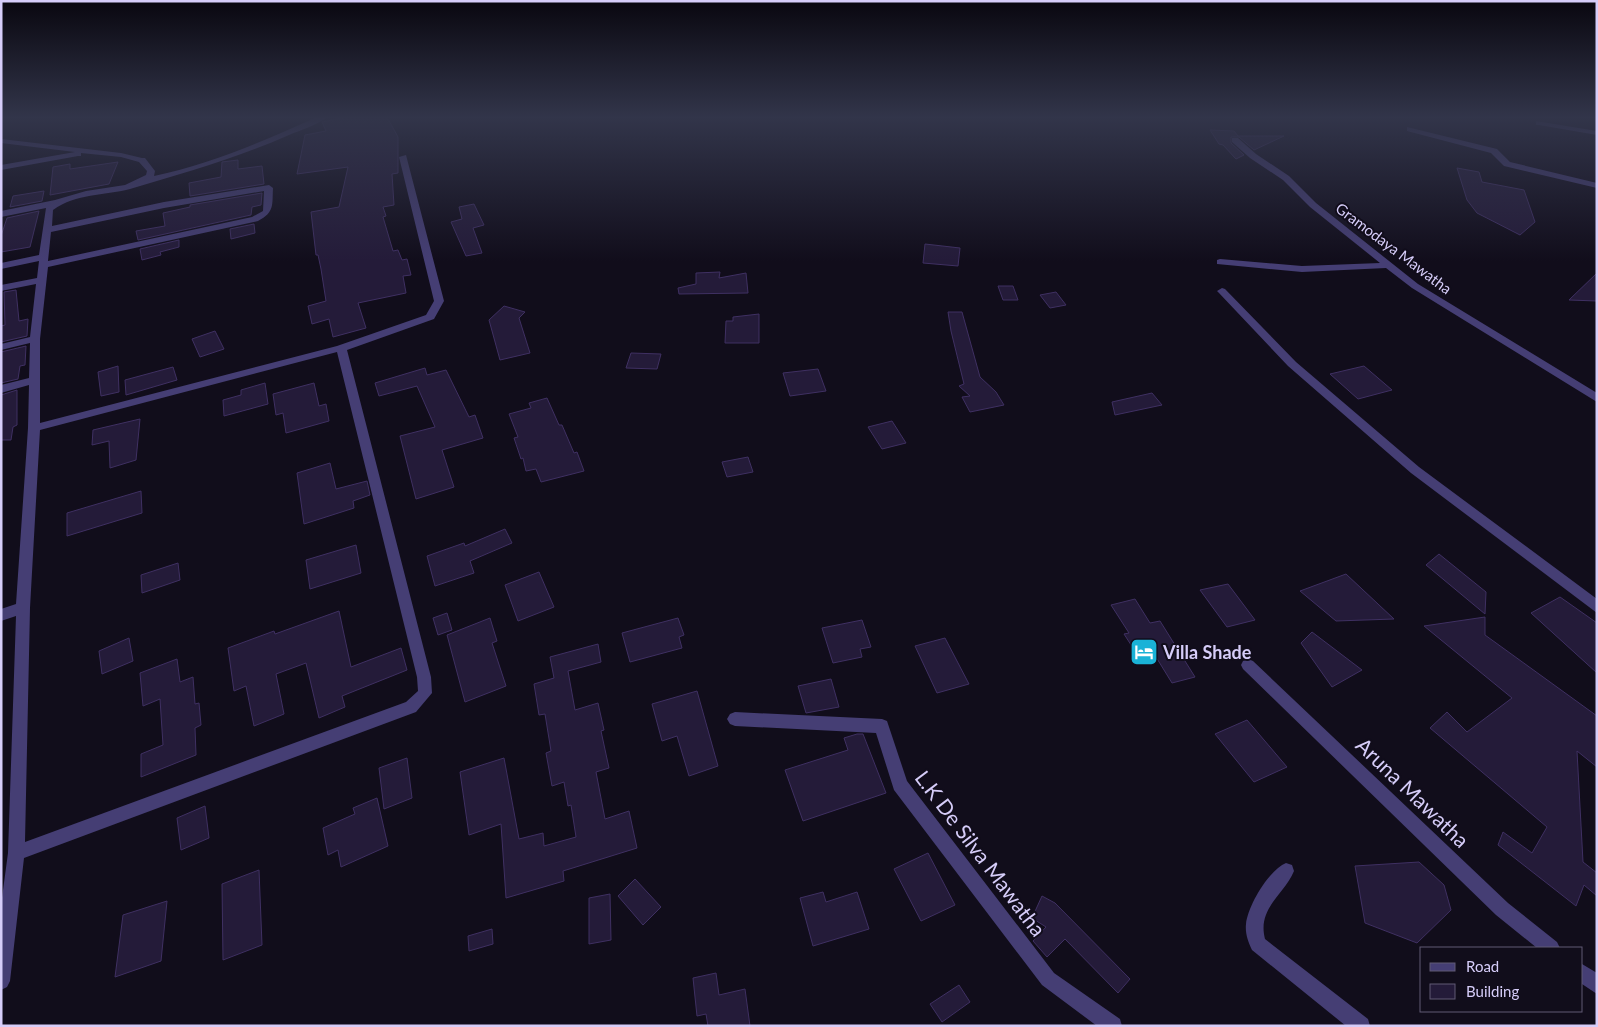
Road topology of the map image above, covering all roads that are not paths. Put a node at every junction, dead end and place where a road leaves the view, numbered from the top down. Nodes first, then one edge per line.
1 (18, 165) edge
2 (146, 165) edge
3 (202, 165) edge
4 (405, 165) edge
5 (1266, 165) edge
6 (1511, 165) edge
7 (1, 168) edge
8 (146, 180) junction
9 (1597, 186) edge
10 (55, 203) junction
11 (1, 214) edge
12 (46, 230) junction
13 (43, 261) junction
14 (1220, 262) dead end
15 (1390, 265) junction
16 (1, 266) edge
17 (40, 280) junction
18 (1, 288) edge
19 (1222, 291) dead end
20 (35, 339) junction
21 (1, 347) edge
22 (341, 348) junction
23 (35, 380) junction
24 (1, 388) edge
25 (1597, 398) edge
26 (34, 428) junction
27 (1597, 607) edge
28 (23, 608) junction
29 (1, 615) edge
30 (1248, 665) dead end
31 (735, 719) dead end
32 (16, 853) junction
33 (1286, 871) dead end
34 (1550, 947) edge
35 (1583, 974) edge
36 (1, 981) edge
37 (1597, 985) edge
38 (1113, 1026) edge
39 (1361, 1026) edge

1 - 7 street
2 - 8 street
3 - 8 street
4 - 22 street
5 - 15 street, Gramodaya Mawatha
6 - 9 street
8 - 10 street
10 - 11 street
10 - 12 street
12 - 13 street
12 - 13 street
13 - 16 street
13 - 17 street
14 - 15 street
15 - 25 street, Gramodaya Mawatha
17 - 18 street
17 - 20 street
19 - 27 street
20 - 21 street
20 - 23 street
22 - 26 street
22 - 32 street
23 - 24 street
23 - 26 street
26 - 28 street
28 - 29 street
28 - 32 street
30 - 34 street, Aruna Mawatha
31 - 38 street, L.K De Silva Mawatha
32 - 36 street
33 - 39 street
35 - 37 street

